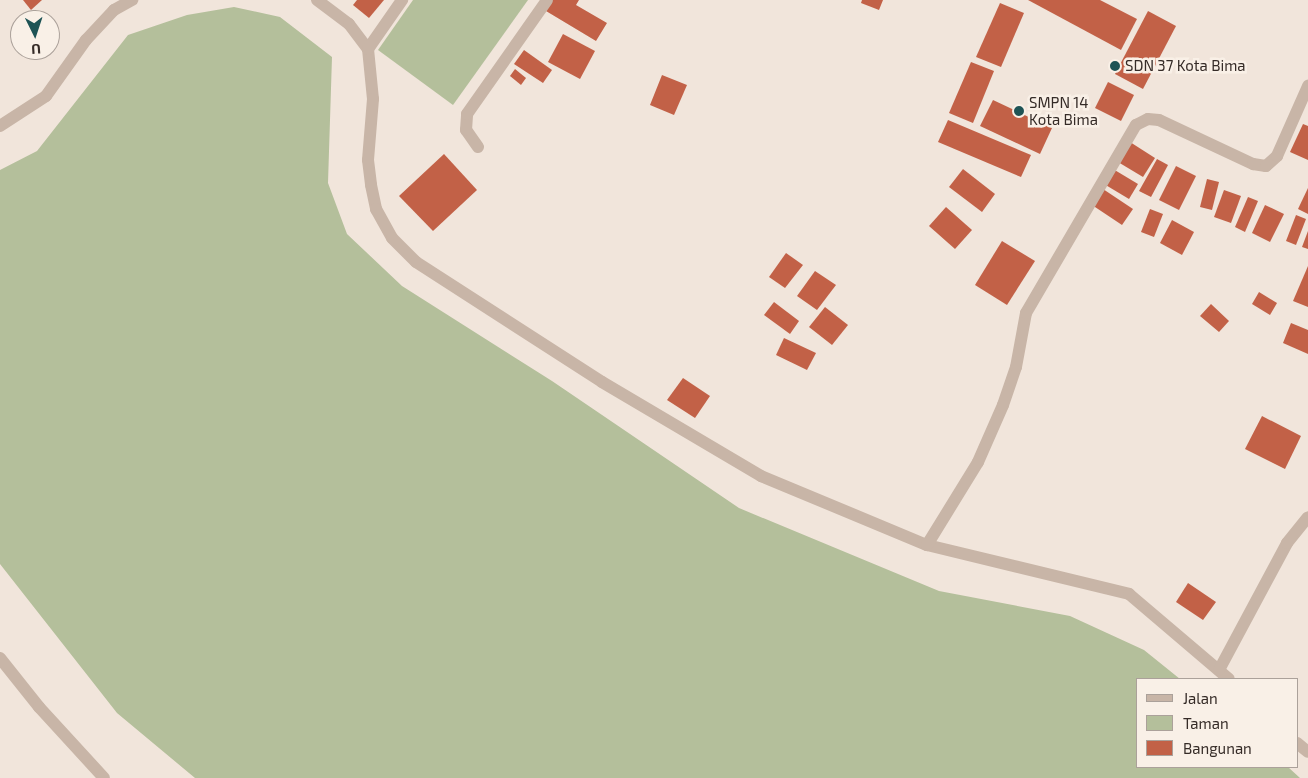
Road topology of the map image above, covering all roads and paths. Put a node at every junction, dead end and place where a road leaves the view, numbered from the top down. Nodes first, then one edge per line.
1 (132, 0) edge
2 (317, 0) edge
3 (402, 0) edge
4 (547, 0) edge
5 (368, 49) junction
6 (1308, 86) edge
7 (0, 126) edge
8 (478, 147) dead end
9 (1308, 517) edge
10 (927, 545) junction
11 (0, 658) edge
12 (1219, 670) junction
13 (1228, 678) edge
14 (1298, 744) edge
15 (1308, 752) edge
16 (104, 778) edge

1 - 7 street
2 - 5 street
3 - 5 street
4 - 8 street
5 - 10 street
6 - 10 street
9 - 12 street
10 - 12 street
11 - 16 street
12 - 13 street
14 - 15 street

